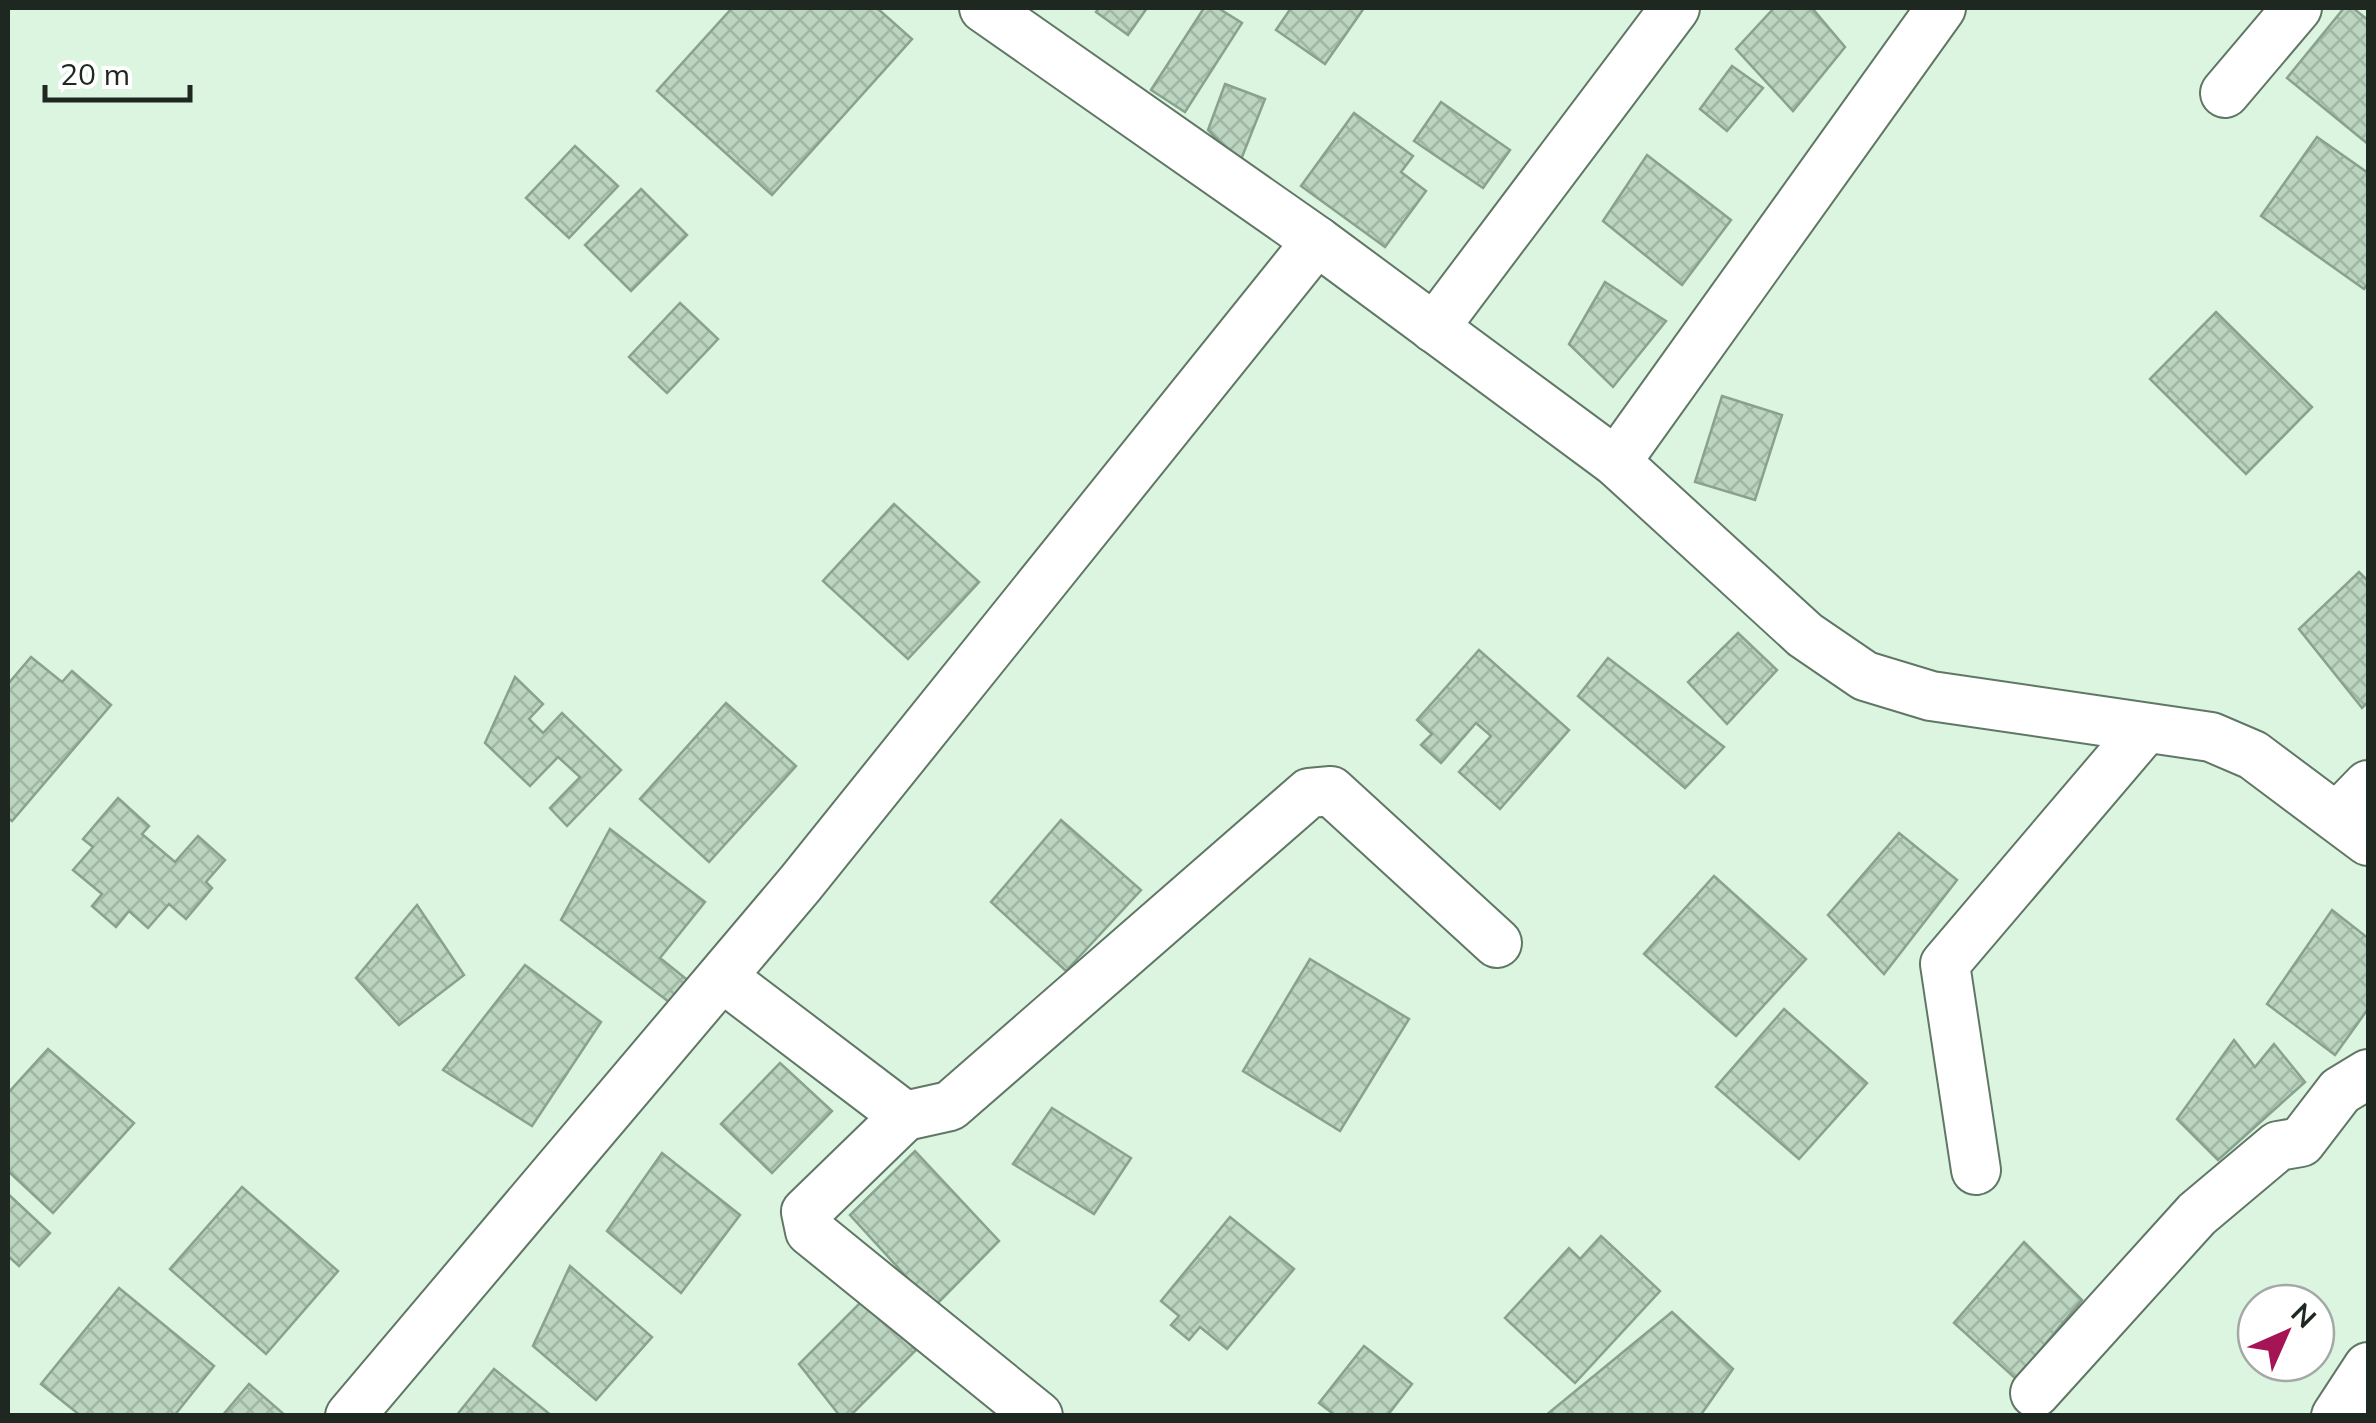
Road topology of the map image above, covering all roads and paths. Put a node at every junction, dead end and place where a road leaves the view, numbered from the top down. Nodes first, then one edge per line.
1 (984, 8) edge
2 (1675, 8) edge
3 (1942, 8) edge
4 (2297, 8) edge
5 (2225, 94) dead end
6 (1317, 241) junction
7 (1434, 328) junction
8 (1616, 462) junction
9 (2146, 728) junction
10 (2358, 814) edge
11 (1498, 943) dead end
12 (722, 977) junction
13 (2368, 1074) edge
14 (905, 1116) junction
15 (1976, 1170) dead end
16 (2368, 1367) edge
17 (2034, 1393) dead end
18 (350, 1416) edge
19 (1038, 1416) edge
20 (2336, 1416) edge

1 - 6 street
2 - 7 street
3 - 8 street
4 - 5 street
6 - 7 street
6 - 12 street
7 - 8 street
8 - 9 street
9 - 10 street
9 - 15 street
11 - 14 street
12 - 14 street
12 - 18 street
13 - 17 street
14 - 19 street
16 - 20 street

